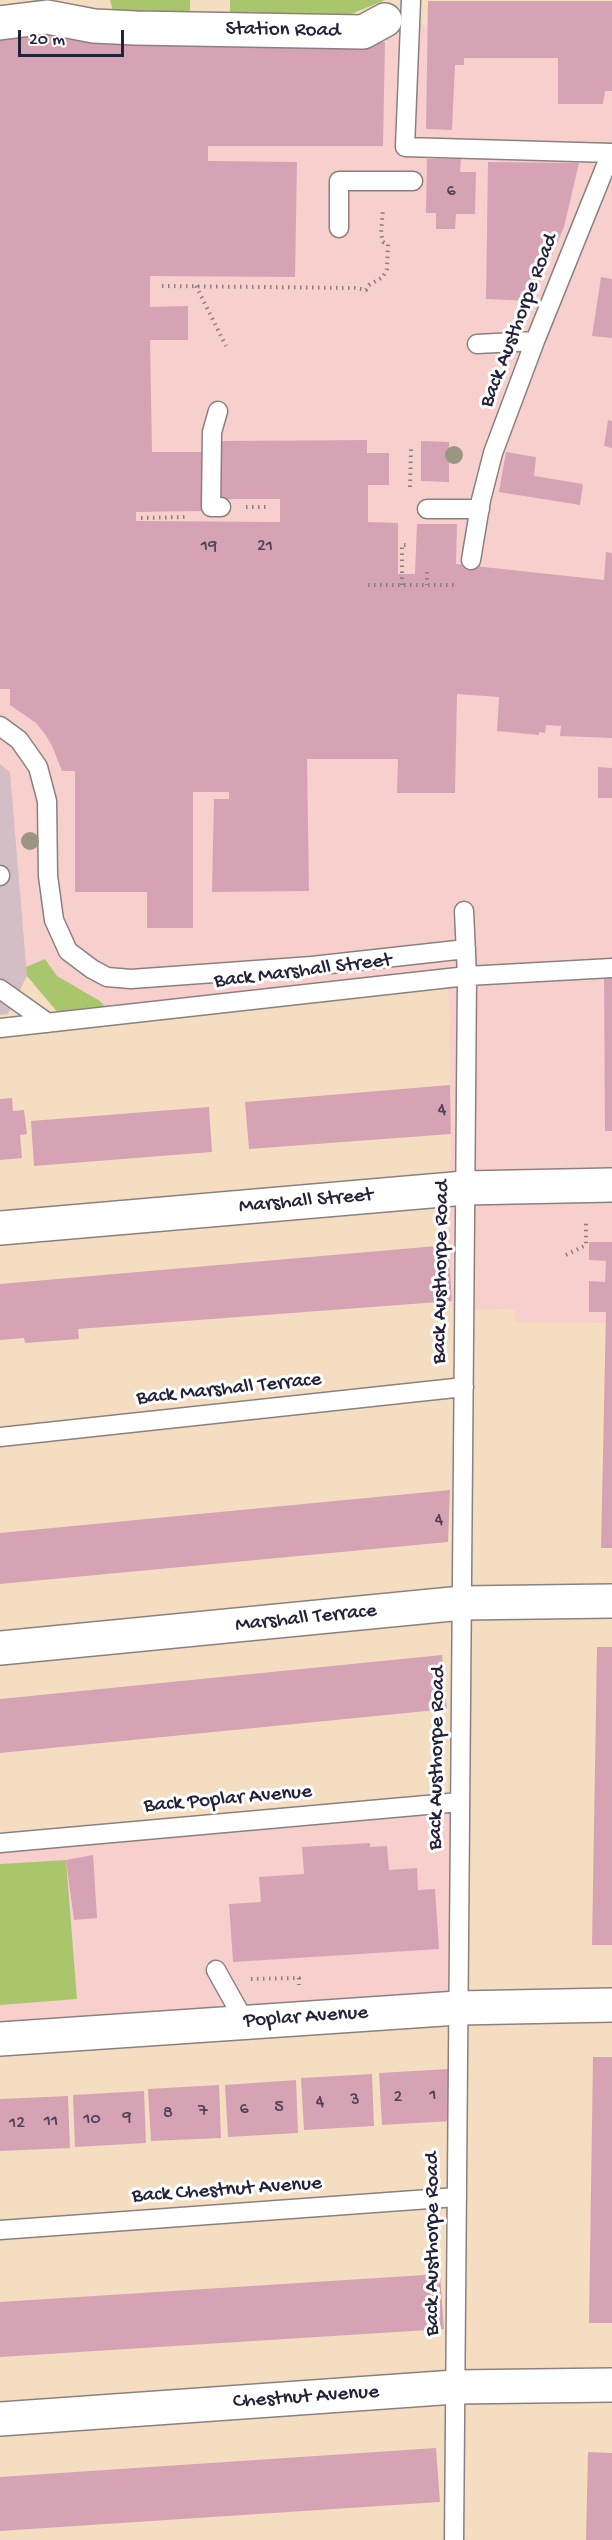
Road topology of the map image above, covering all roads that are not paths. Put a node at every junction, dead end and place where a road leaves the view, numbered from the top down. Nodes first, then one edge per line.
1 (411, 0) edge
2 (385, 20) dead end
3 (0, 23) edge
4 (612, 153) edge
5 (413, 182) dead end
6 (339, 228) dead end
7 (535, 341) junction
8 (477, 344) dead end
9 (218, 411) dead end
10 (427, 509) dead end
11 (480, 509) junction
12 (211, 510) road end
13 (471, 560) dead end
14 (0, 726) edge
15 (464, 911) dead end
16 (466, 949) junction
17 (612, 968) edge
18 (467, 976) junction
19 (0, 989) edge
20 (48, 1023) junction
21 (0, 1028) edge
22 (600, 1185) edge
23 (465, 1188) junction
24 (0, 1228) edge
25 (464, 1387) junction
26 (0, 1437) edge
27 (612, 1601) edge
28 (462, 1603) junction
29 (0, 1648) edge
30 (460, 1802) junction
31 (0, 1843) edge
32 (216, 1970) dead end
33 (612, 2005) edge
34 (458, 2008) junction
35 (244, 2022) junction
36 (0, 2039) edge
37 (457, 2197) junction
38 (0, 2230) edge
39 (612, 2385) edge
40 (455, 2387) junction
41 (0, 2419) edge
42 (454, 2540) edge

1 - 4 lane, Back Austhorpe Road
2 - 3 street, Station Road
4 - 7 lane, Back Austhorpe Road
5 - 6 lane
7 - 8 lane
7 - 11 lane, Back Austhorpe Road
9 - 12 lane
10 - 11 lane
11 - 13 lane, Back Austhorpe Road
14 - 16 lane
15 - 16 lane, Back Austhorpe Road
16 - 18 lane, Back Austhorpe Road
17 - 18 lane, Back Marshall Street
18 - 20 lane, Back Marshall Street
18 - 23 lane, Back Austhorpe Road
19 - 20 lane
20 - 21 lane, Back Marshall Street
22 - 23 street, Marshall Street
23 - 24 street, Marshall Street
23 - 25 lane, Back Austhorpe Road
25 - 26 lane, Back Marshall Terrace
25 - 28 lane, Back Austhorpe Road
27 - 28 street, Marshall Terrace
28 - 29 street, Marshall Terrace
28 - 30 lane, Back Austhorpe Road
30 - 31 lane, Back Poplar Avenue
30 - 34 lane, Back Austhorpe Road
32 - 35 lane
33 - 34 street, Poplar Avenue
34 - 35 street, Poplar Avenue
34 - 37 lane, Back Austhorpe Road
35 - 36 street, Poplar Avenue
37 - 38 lane, Back Chestnut Avenue
37 - 40 lane, Back Austhorpe Road
39 - 40 street, Chestnut Avenue
40 - 41 street, Chestnut Avenue
40 - 42 lane, Back Austhorpe Road

